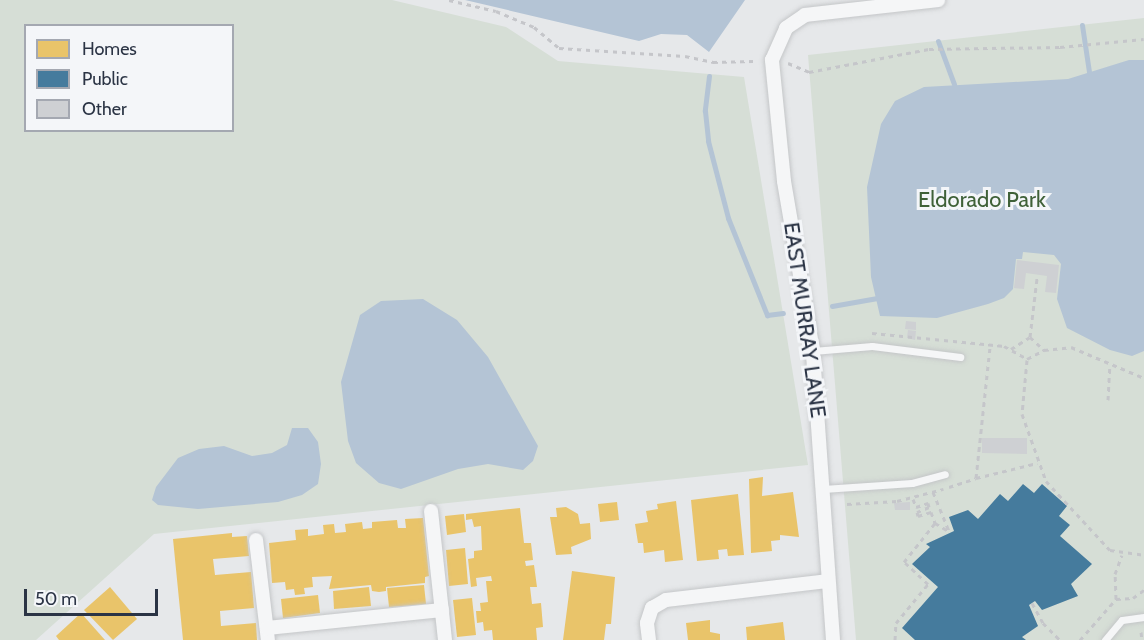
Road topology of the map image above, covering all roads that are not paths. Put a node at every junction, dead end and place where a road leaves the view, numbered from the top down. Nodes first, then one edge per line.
1 (938, 0) edge
2 (813, 351) junction
3 (960, 357) dead end
4 (945, 474) dead end
5 (824, 489) junction
6 (431, 512) dead end
7 (256, 540) dead end
8 (826, 581) junction
9 (442, 610) junction
10 (1144, 617) edge
11 (267, 634) edge
12 (445, 640) edge
13 (650, 640) edge
14 (833, 640) edge
15 (1105, 640) edge

1 - 2 street, EAST MURRAY LANE
2 - 3 lane
2 - 5 street, EAST MURRAY LANE
4 - 5 lane
5 - 8 street, EAST MURRAY LANE
6 - 9 street
7 - 11 street
8 - 13 street
8 - 14 street, EAST MURRAY LANE
9 - 11 street
9 - 12 street
10 - 15 lane

